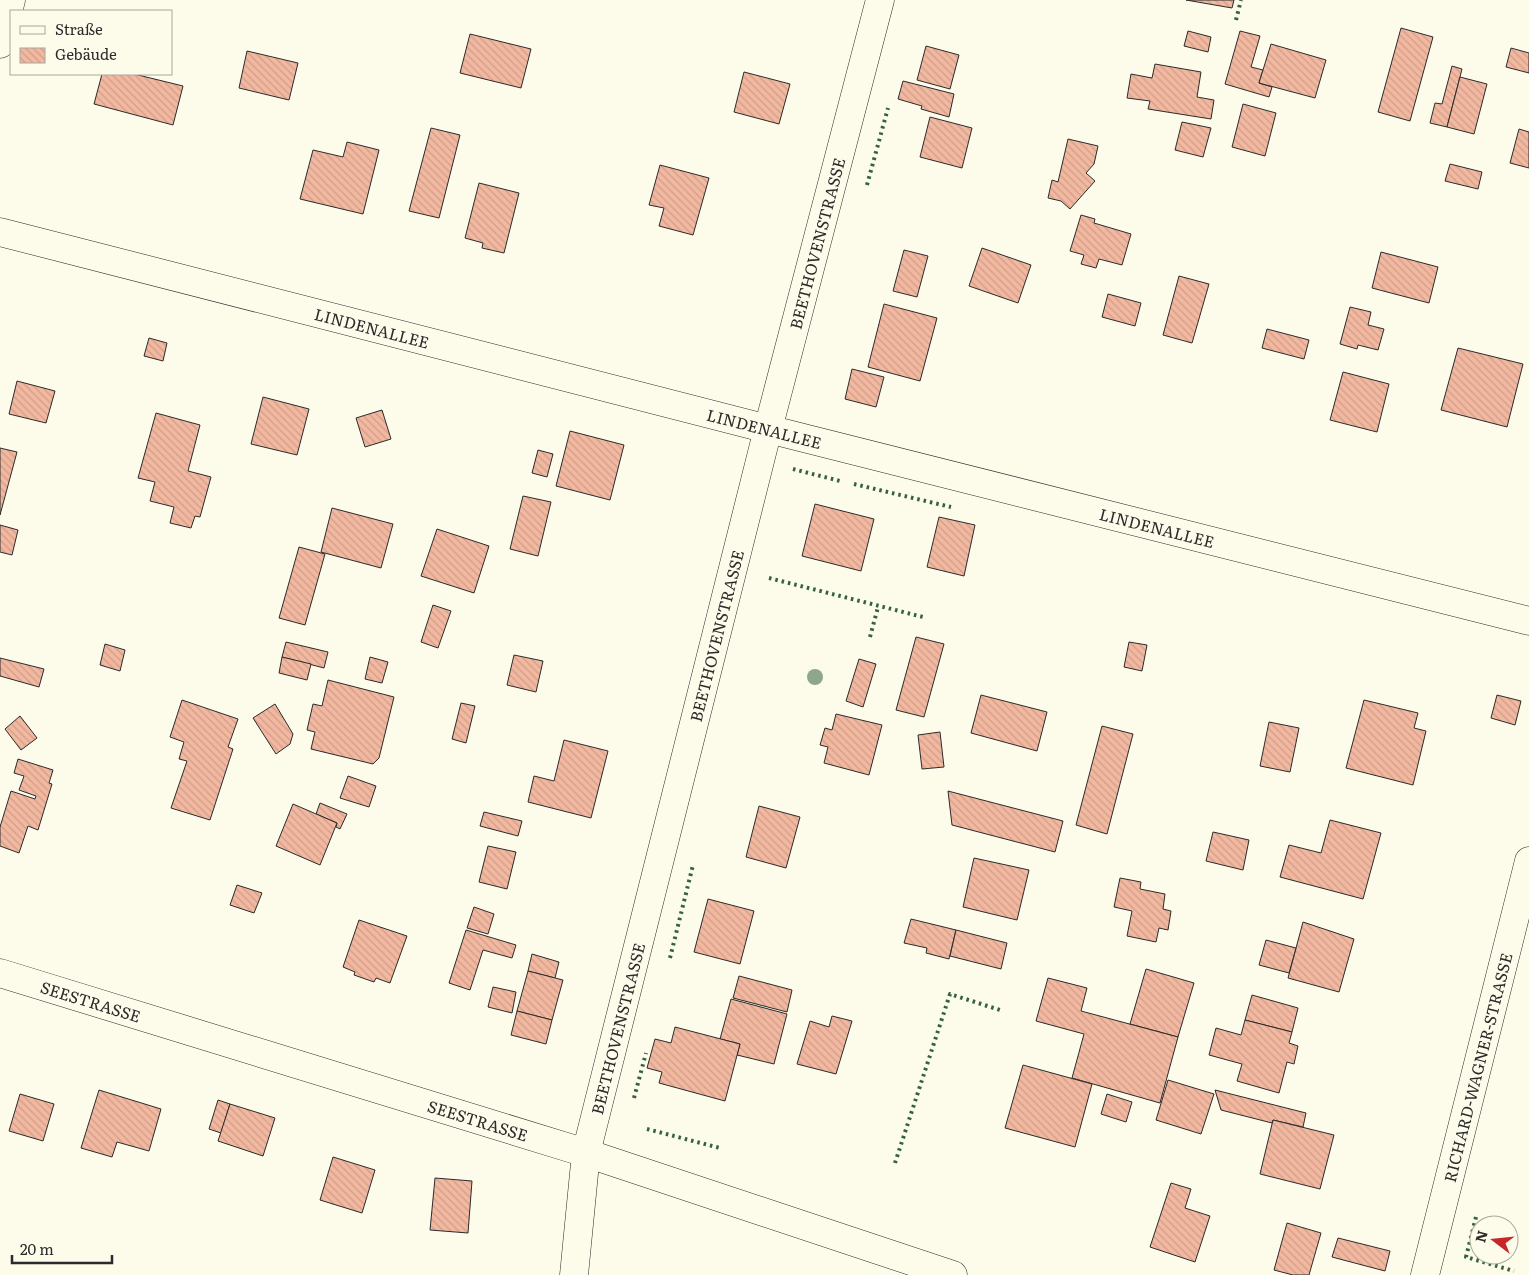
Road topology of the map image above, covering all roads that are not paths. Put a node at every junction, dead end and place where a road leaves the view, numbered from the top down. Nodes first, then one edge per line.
1 (11, 0) edge
2 (880, 0) edge
3 (0, 44) edge
4 (0, 232) edge
5 (768, 429) junction
6 (1529, 621) edge
7 (1529, 861) edge
8 (0, 973) edge
9 (586, 1153) junction
10 (574, 1275) edge
11 (953, 1275) edge
12 (1425, 1275) edge

1 - 3 street
2 - 5 street, BEETHOVENSTRASSE
4 - 5 street, LINDENALLEE
5 - 6 street, LINDENALLEE
5 - 9 street, BEETHOVENSTRASSE
7 - 12 street, RICHARD-WAGNER-STRASSE
8 - 9 street, SEESTRASSE
9 - 10 street, BEETHOVENSTRASSE
9 - 11 street, SEESTRASSE

